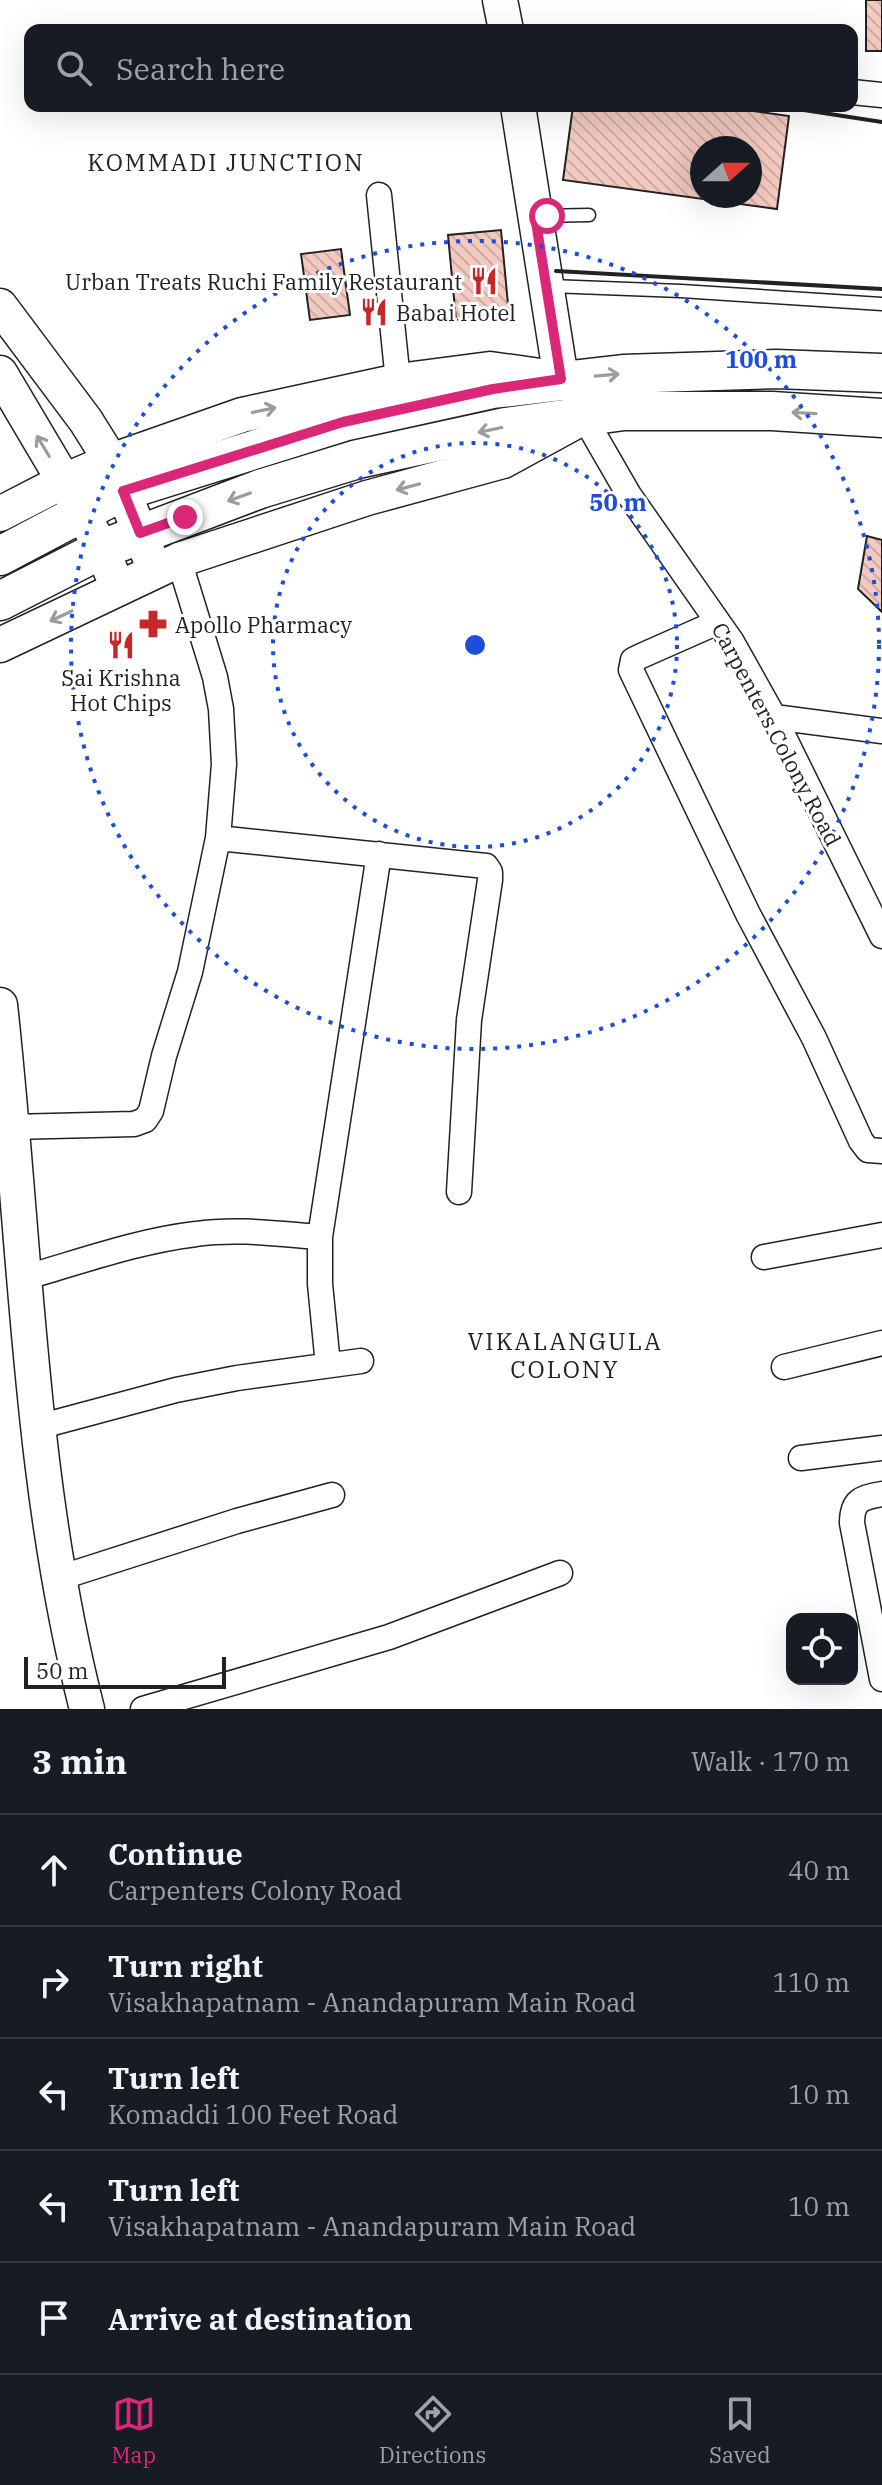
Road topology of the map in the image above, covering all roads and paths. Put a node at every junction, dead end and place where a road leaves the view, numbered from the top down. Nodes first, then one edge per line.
1 (500, 0) edge
2 (505, 24) edge
3 (858, 93) edge
4 (882, 95) edge
5 (519, 112) edge
6 (379, 195) dead end
7 (589, 215) dead end
8 (535, 216) junction
9 (546, 286) junction
10 (882, 304) edge
11 (0, 306) edge
12 (0, 373) edge
13 (882, 373) edge
14 (561, 379) junction
15 (398, 381) junction
16 (584, 417) junction
17 (882, 418) edge
18 (117, 476) junction
19 (73, 496) junction
20 (0, 514) edge
21 (140, 533) junction
22 (102, 549) junction
23 (0, 556) edge
24 (167, 565) junction
25 (118, 589) junction
26 (0, 601) edge
27 (718, 622) junction
28 (0, 645) edge
29 (774, 717) junction
30 (882, 731) edge
31 (218, 838) junction
32 (379, 854) junction
33 (876, 915) edge
34 (882, 936) edge
35 (0, 1005) edge
36 (10, 1127) junction
37 (882, 1151) edge
38 (459, 1192) dead end
39 (882, 1235) edge
40 (320, 1237) junction
41 (764, 1257) dead end
42 (23, 1278) junction
43 (882, 1343) edge
44 (361, 1361) dead end
45 (328, 1365) junction
46 (784, 1367) dead end
47 (38, 1427) junction
48 (882, 1448) edge
49 (801, 1458) dead end
50 (882, 1494) edge
51 (332, 1495) dead end
52 (872, 1568) edge
53 (560, 1573) dead end
54 (59, 1578) junction
55 (882, 1679) edge
56 (87, 1709) edge
57 (143, 1709) edge

1 - 2 street
3 - 4 street
5 - 8 street
6 - 15 street
7 - 8 lane
8 - 9 street
9 - 10 lane
9 - 14 street
11 - 18 street
19 -> 12 street
14 -> 13 main road
14 - 15 street
14 - 18 main road
18 -> 15 street
17 -> 16 main road
16 -> 21 main road
16 -> 24 street
16 - 27 street, Carpenters Colony Road
18 - 19 main road
18 - 21 street
19 - 20 street
19 - 22 street
19 - 23 main road
21 - 22 main road
21 - 24 street
22 - 25 street
22 - 26 main road
24 - 25 street
24 - 31 street
25 -> 28 street
27 - 29 street, Carpenters Colony Road
27 - 37 street
29 - 30 street
29 - 33 street, Carpenters Colony Road
31 - 32 street
31 - 36 street
32 - 38 street
32 - 40 street
33 - 34 street, Carpenters Colony Road
35 - 36 street
36 - 42 street
39 - 41 street
40 - 42 street
40 - 45 street
42 - 47 street
43 - 46 street
44 - 45 street
45 - 47 street
47 - 54 street
48 - 49 street
50 - 52 street
51 - 54 street
52 - 55 street
53 - 57 street
54 - 56 street

